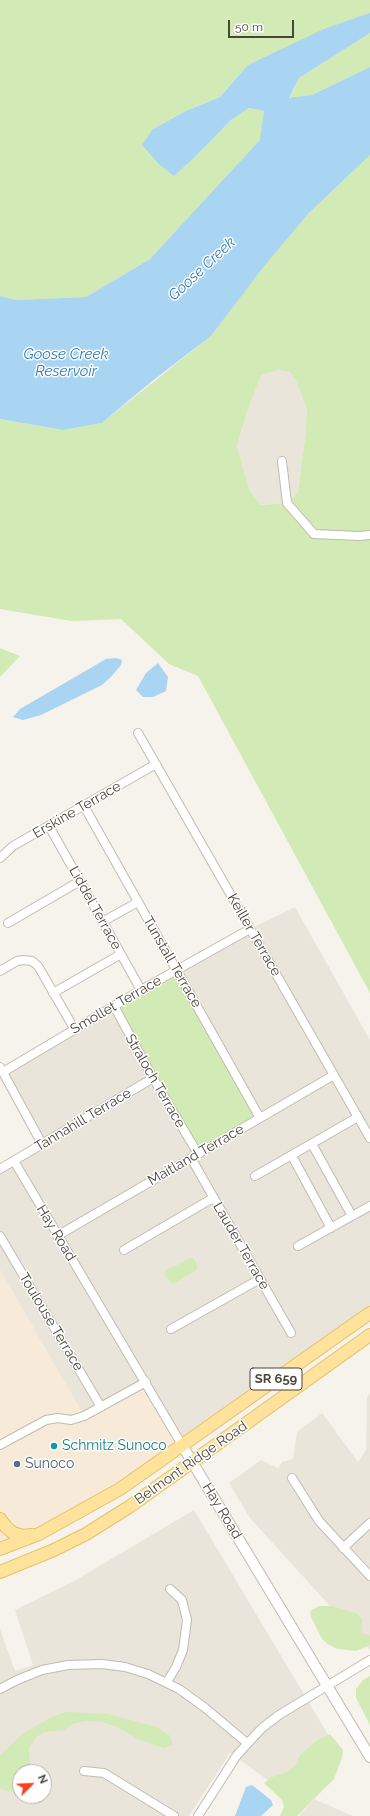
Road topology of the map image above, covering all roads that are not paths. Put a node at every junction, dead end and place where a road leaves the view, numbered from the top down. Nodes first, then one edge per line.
1 (282, 461) dead end
2 (370, 535) edge
3 (138, 733) dead end
4 (156, 764) junction
5 (84, 806) junction
6 (49, 826) junction
7 (0, 858) edge
8 (80, 881) junction
9 (138, 902) junction
10 (102, 922) junction
11 (8, 923) dead end
12 (250, 929) junction
13 (121, 954) junction
14 (176, 970) junction
15 (0, 971) edge
16 (141, 990) junction
17 (54, 993) junction
18 (114, 1006) junction
19 (74, 1030) junction
20 (1, 1070) edge
21 (334, 1076) junction
22 (153, 1078) junction
23 (358, 1117) junction
24 (260, 1118) junction
25 (370, 1138) edge
26 (42, 1144) junction
27 (312, 1144) junction
28 (194, 1156) junction
29 (292, 1156) junction
30 (14, 1161) junction
31 (0, 1169) edge
32 (254, 1176) dead end
33 (214, 1198) junction
34 (370, 1206) edge
35 (352, 1216) junction
36 (331, 1228) junction
37 (0, 1236) edge
38 (57, 1236) junction
39 (298, 1246) dead end
40 (124, 1250) dead end
41 (260, 1279) junction
42 (370, 1313) edge
43 (172, 1329) dead end
44 (291, 1333) dead end
45 (370, 1335) edge
46 (146, 1382) junction
47 (101, 1408) junction
48 (0, 1445) edge
49 (182, 1445) junction
50 (193, 1462) junction
51 (292, 1478) dead end
52 (0, 1519) edge
53 (370, 1523) edge
54 (39, 1534) junction
55 (0, 1548) edge
56 (343, 1548) junction
57 (0, 1572) edge
58 (370, 1576) edge
59 (170, 1589) dead end
60 (370, 1660) edge
61 (167, 1682) junction
62 (328, 1687) junction
63 (0, 1689) edge
64 (247, 1743) junction
65 (370, 1757) edge
66 (84, 1771) dead end
67 (174, 1816) edge
68 (198, 1816) edge

1 - 2 street
3 - 4 street, Keiller Terrace
4 - 5 street, Erskine Terrace
4 - 12 street, Keiller Terrace
5 - 6 street, Erskine Terrace
5 - 9 street, Tunstall Terrace
6 - 7 street, Erskine Terrace
6 - 8 street, Liddel Terrace
8 - 10 street, Liddel Terrace
8 - 11 street
9 - 10 street
9 - 14 street, Tunstall Terrace
10 - 13 street, Liddel Terrace
12 - 14 street, Smollet Terrace
12 - 21 street, Keiller Terrace
13 - 16 street, Liddel Terrace
13 - 17 street
14 - 16 street, Smollet Terrace
14 - 24 street, Tunstall Terrace
15 - 17 street
16 - 18 street, Smollet Terrace
17 - 19 street
18 - 19 street, Smollet Terrace
18 - 22 street, Straloch Terrace
19 - 20 street, Smollet Terrace
20 - 26 street
21 - 23 street, Keiller Terrace
21 - 24 street, Maitland Terrace
22 - 26 street, Tannahill Terrace
22 - 28 street, Straloch Terrace
23 - 25 street, Keiller Terrace
23 - 27 street
24 - 28 street, Maitland Terrace
26 - 30 street, Tannahill Terrace
27 - 29 street
27 - 35 street
28 - 33 street, Lauder Terrace
28 - 38 street, Maitland Terrace
29 - 32 street
29 - 36 street
30 - 31 street, Tannahill Terrace
30 - 38 street, Hay Road
33 - 40 street
33 - 41 street, Lauder Terrace
34 - 35 street
35 - 36 street
36 - 39 street
37 - 47 street, Toulouse Terrace
38 - 46 street, Hay Road
41 - 43 street
41 - 44 street, Lauder Terrace
42 - 49 main road, Belmont Ridge Road / SR 659
45 - 50 main road, Belmont Ridge Road / SR 659
46 - 47 street
46 - 49 street, Hay Road
47 - 48 street
49 - 50 street, Hay Road
49 - 54 main road, Belmont Ridge Road / SR 659
50 - 57 main road, Belmont Ridge Road / SR 659
50 - 62 street, Hay Road
51 - 56 street
52 - 54 main road
53 - 56 street
54 - 55 main road, Belmont Ridge Road / SR 659
56 - 58 street
59 - 61 street
60 - 62 street
61 - 63 street
61 - 64 street
62 - 64 street
62 - 65 street, Hay Road
64 - 68 street
66 - 67 street

